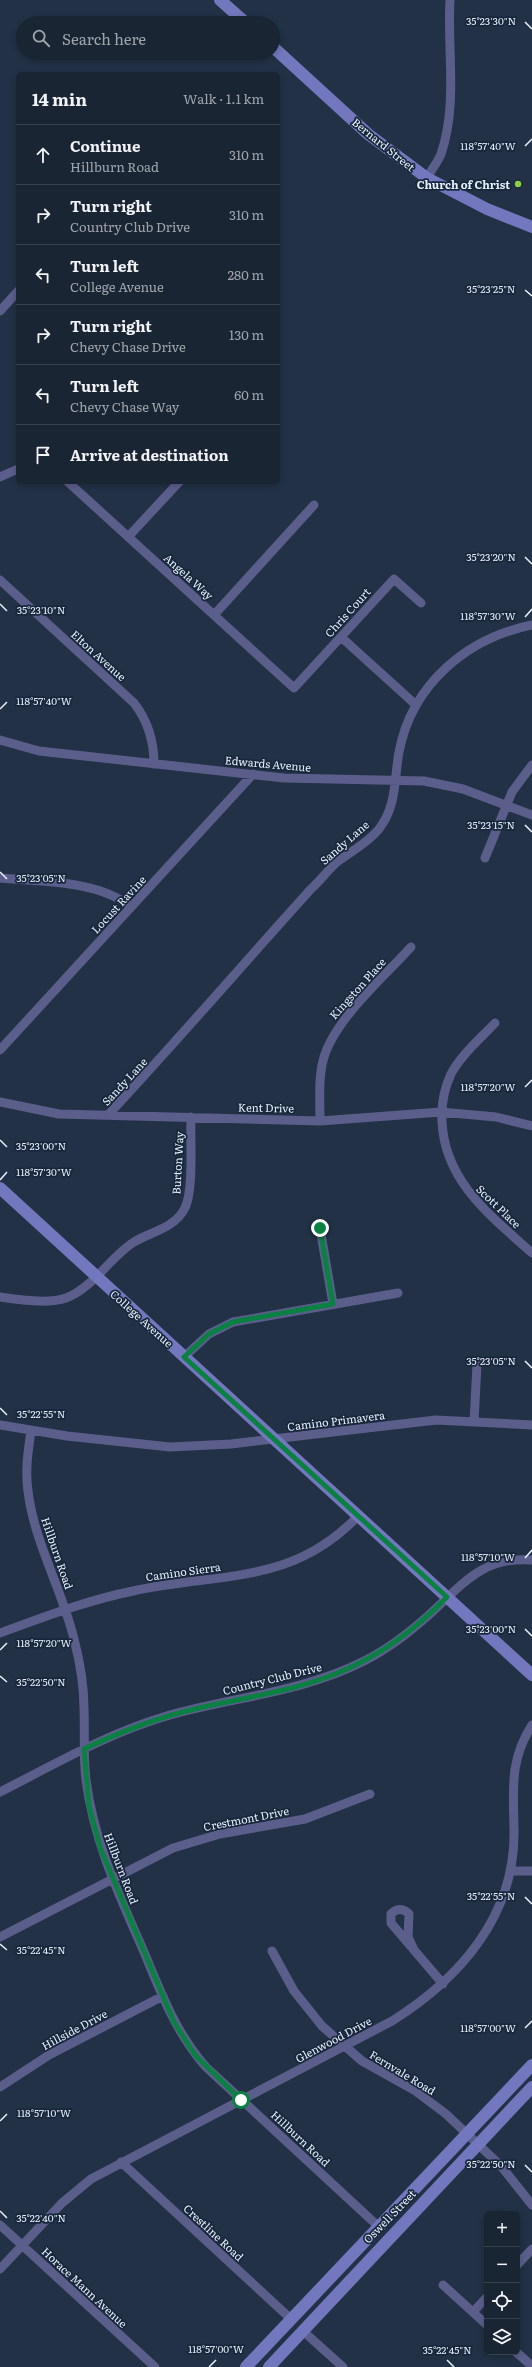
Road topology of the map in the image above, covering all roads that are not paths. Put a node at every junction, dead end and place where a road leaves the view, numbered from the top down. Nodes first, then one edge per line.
1 (220, 0) edge
2 (450, 0) edge
3 (238, 16) edge
4 (280, 53) edge
5 (427, 178) junction
6 (532, 226) edge
7 (16, 293) edge
8 (0, 311) edge
9 (16, 471) edge
10 (0, 477) edge
11 (70, 484) edge
12 (177, 484) edge
13 (314, 505) dead end
14 (128, 537) junction
15 (0, 580) edge
16 (421, 603) dead end
17 (214, 615) junction
18 (532, 625) edge
19 (341, 637) junction
20 (294, 688) joint
21 (416, 705) junction
22 (0, 740) edge
23 (154, 764) junction
24 (532, 765) edge
25 (253, 774) junction
26 (396, 780) junction
27 (506, 805) junction
28 (532, 815) edge
29 (486, 858) dead end
30 (0, 878) edge
31 (131, 907) junction
32 (411, 947) dead end
33 (495, 1024) dead end
34 (0, 1050) edge
35 (0, 1102) edge
36 (441, 1112) junction
37 (108, 1115) junction
38 (191, 1118) junction
39 (320, 1121) junction
40 (532, 1126) edge
41 (0, 1188) edge
42 (320, 1228) dead end
43 (532, 1253) edge
44 (97, 1277) junction
45 (398, 1293) dead end
46 (0, 1297) edge
47 (333, 1304) junction
48 (184, 1357) junction
49 (477, 1364) dead end
50 (474, 1422) junction
51 (0, 1425) edge
52 (532, 1425) edge
53 (31, 1431) junction
54 (274, 1439) junction
55 (358, 1516) junction
56 (532, 1560) edge
57 (447, 1597) junction
58 (65, 1610) junction
59 (0, 1633) edge
60 (532, 1675) edge
61 (532, 1725) edge
62 (84, 1749) junction
63 (0, 1792) edge
64 (370, 1794) dead end
65 (510, 1871) junction
66 (532, 1871) edge
67 (111, 1878) junction
68 (0, 1937) edge
69 (414, 1950) dead end
70 (272, 1951) dead end
71 (443, 1984) junction
72 (163, 1996) junction
73 (344, 2047) junction
74 (532, 2065) edge
75 (0, 2087) edge
76 (532, 2087) edge
77 (241, 2100) junction
78 (467, 2133) junction
79 (478, 2144) junction
80 (121, 2162) junction
81 (532, 2205) edge
82 (0, 2225) edge
83 (379, 2227) junction
84 (22, 2246) junction
85 (532, 2249) edge
86 (520, 2262) edge
87 (0, 2269) edge
88 (442, 2284) dead end
89 (484, 2300) edge
90 (473, 2312) junction
91 (291, 2319) junction
92 (484, 2322) edge
93 (303, 2331) junction
94 (269, 2343) junction
95 (519, 2355) edge
96 (532, 2366) edge
97 (155, 2367) edge
98 (246, 2367) edge
99 (255, 2367) edge
100 (269, 2367) edge
101 (343, 2367) edge

1 - 3 street
2 - 5 street
4 - 5 street, Bernard Street
5 - 6 street, Bernard Street
7 - 8 street
9 - 10 street
11 - 14 street, Angela Way
12 - 14 street
13 - 17 street
14 - 17 street, Angela Way
15 - 23 street, Elton Avenue
16 - 19 street, Chris Court
17 - 20 street, Angela Way
18 - 21 street, Sandy Lane
19 - 20 street, Chris Court
19 - 21 street
21 - 26 street, Sandy Lane
22 - 23 street, Edwards Avenue
23 - 25 street, Edwards Avenue
24 - 27 street
25 - 26 street, Edwards Avenue
25 - 31 street, Locust Ravine
26 - 27 street, Edwards Avenue
26 - 37 street, Sandy Lane
27 - 28 street, Edwards Avenue
27 - 29 street
30 - 31 street
31 - 34 street, Locust Ravine
32 - 39 street, Kingston Place
33 - 36 street, Scott Place
35 - 37 street, Kent Drive
36 - 39 street, Kent Drive
36 - 40 street, Kent Drive
36 - 43 street, Scott Place
37 - 38 street, Kent Drive
38 - 39 street, Kent Drive
38 - 44 street, Burton Way
41 - 44 street, College Avenue
42 - 47 street
44 - 46 street, Burton Way
44 - 48 street, College Avenue
45 - 47 street
47 - 48 street
48 - 54 street, College Avenue
49 - 50 street
50 - 52 street, Camino Primavera
50 - 54 street, Camino Primavera
51 - 53 street, Camino Primavera
53 - 54 street, Camino Primavera
53 - 58 street, Hillburn Road
54 - 55 street, College Avenue
55 - 57 street, College Avenue
55 - 58 street, Camino Sierra
56 - 57 street, Country Club Drive
57 - 60 street, College Avenue
57 - 62 street, Country Club Drive
58 - 59 street, Camino Sierra
58 - 62 street, Hillburn Road
61 - 65 street, Glenwood Drive
62 - 63 street, Country Club Drive
62 - 67 street, Hillburn Road
64 - 67 street, Crestmont Drive
65 - 66 street
65 - 71 street, Glenwood Drive
67 - 68 street, Crestmont Drive
67 - 72 street, Hillburn Road
69 - 71 street
70 - 73 street, Fernvale Road
71 - 73 street, Glenwood Drive
72 - 75 street, Hillside Drive
72 - 77 street, Hillburn Road
73 - 77 street, Glenwood Drive
73 - 78 street, Fernvale Road
74 - 78 street, Oswell Street
76 - 79 street, Oswell Street
77 - 80 street, Glenwood Drive
77 - 83 street, Hillburn Road
78 - 79 street, Fernvale Road
78 - 83 street, Oswell Street
79 - 81 street, Fernvale Road
79 - 93 street, Oswell Street
80 - 84 street, Glenwood Drive
80 - 91 street, Crestline Road
82 - 84 street, Horace Mann Avenue
83 - 91 street, Oswell Street
84 - 87 street, Glenwood Drive
84 - 97 street, Horace Mann Avenue
85 - 86 street
88 - 90 street
89 - 90 street
90 - 92 street
91 - 94 street, Oswell Street
93 - 100 street, Oswell Street
93 - 101 street
94 - 98 street, Oswell Street
94 - 99 street
95 - 96 street

